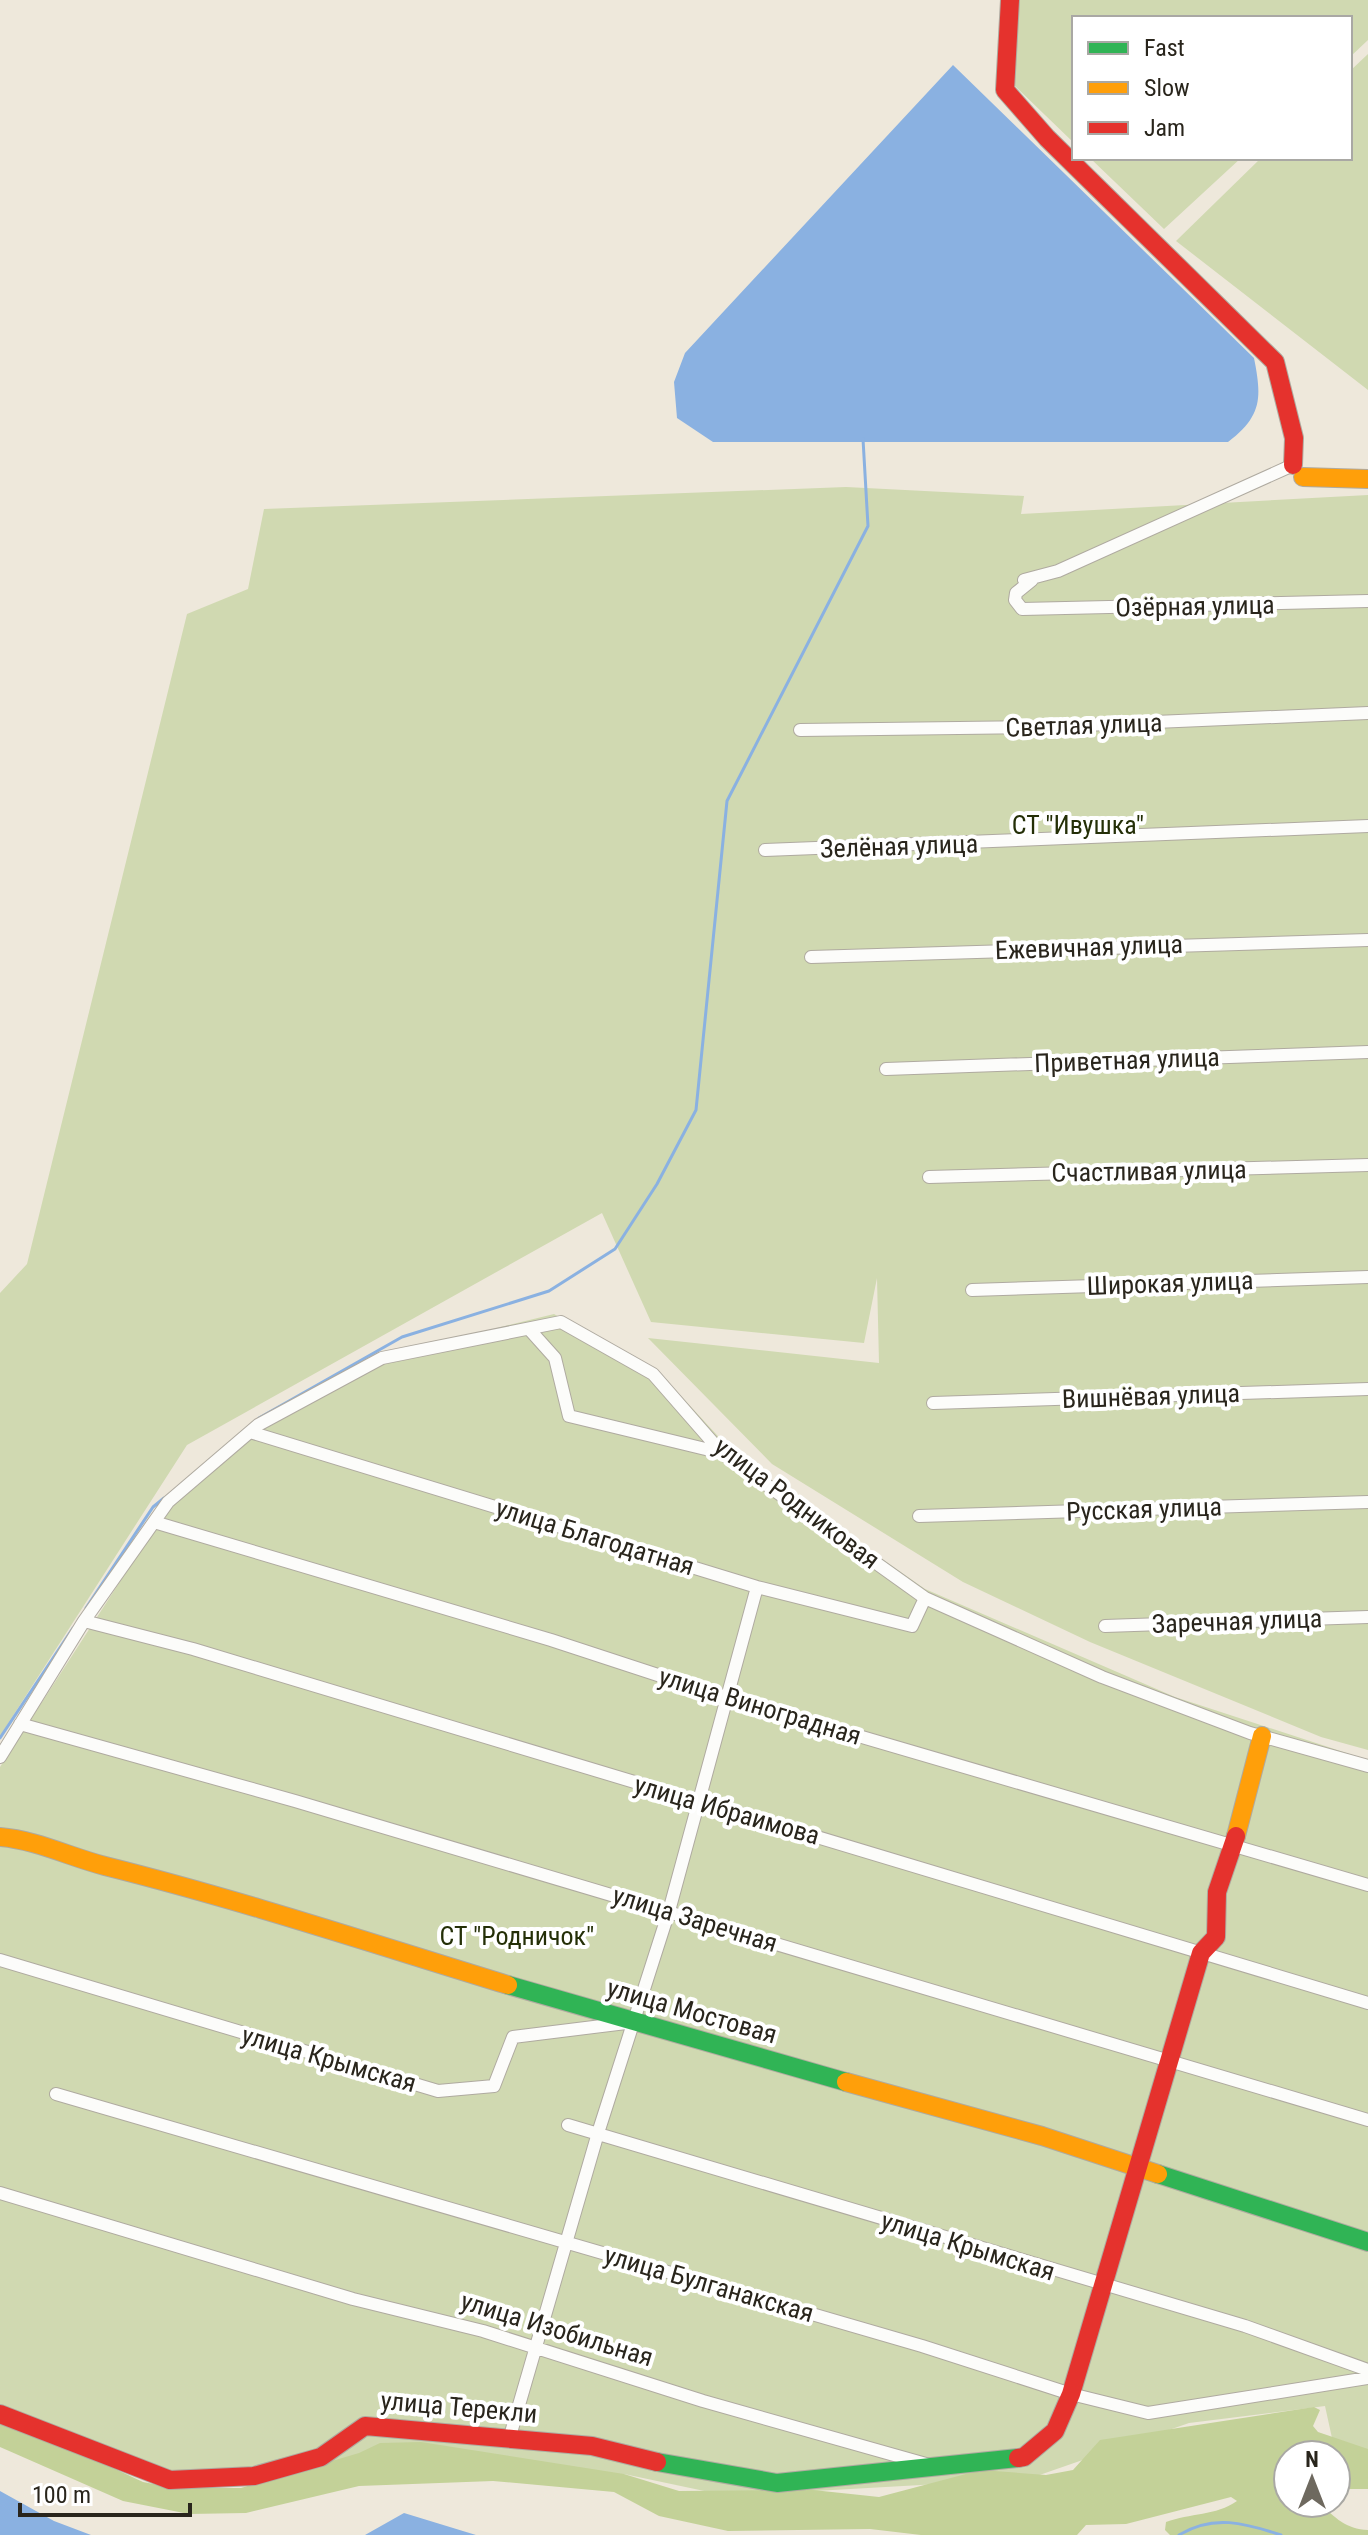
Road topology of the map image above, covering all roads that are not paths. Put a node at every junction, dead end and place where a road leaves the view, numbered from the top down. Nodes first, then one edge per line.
1 (1010, 0) edge
2 (1303, 469) junction
3 (1368, 479) edge
4 (1017, 580) dead end
5 (1032, 580) junction
6 (1368, 601) edge
7 (1368, 713) edge
8 (800, 730) dead end
9 (1368, 826) edge
10 (765, 850) dead end
11 (1368, 940) edge
12 (811, 957) dead end
13 (1368, 1052) edge
14 (886, 1069) dead end
15 (1368, 1165) edge
16 (929, 1177) dead end
17 (1368, 1277) edge
18 (972, 1290) dead end
19 (529, 1329) junction
20 (1368, 1389) edge
21 (933, 1403) dead end
22 (250, 1432) junction
23 (722, 1453) junction
24 (1368, 1502) edge
25 (919, 1516) dead end
26 (154, 1522) junction
27 (757, 1587) junction
28 (925, 1598) junction
29 (1368, 1617) edge
30 (84, 1621) junction
31 (1105, 1626) dead end
32 (725, 1697) junction
33 (20, 1724) junction
34 (1262, 1736) junction
35 (0, 1757) edge
36 (1368, 1766) edge
37 (698, 1801) junction
38 (0, 1837) edge
39 (1234, 1845) junction
40 (1368, 1885) edge
41 (669, 1911) junction
42 (1201, 1953) junction
43 (0, 1960) edge
44 (1368, 2003) edge
45 (634, 2023) junction
46 (1170, 2061) junction
47 (56, 2094) dead end
48 (1368, 2120) edge
49 (568, 2125) dead end
50 (598, 2133) junction
51 (1136, 2169) junction
52 (0, 2193) edge
53 (566, 2242) junction
54 (1368, 2242) edge
55 (1103, 2286) junction
56 (535, 2347) junction
57 (1368, 2370) edge
58 (1368, 2378) edge
59 (1071, 2394) junction
60 (0, 2414) edge
61 (510, 2436) junction
62 (934, 2467) junction

1 - 2 street
2 - 3 street
2 - 5 street
4 - 5 street
5 - 6 street, Озёрная улица
7 - 8 street, Светлая улица
9 - 10 street, Зелёная улица
11 - 12 street, Ежевичная улица
13 - 14 street, Приветная улица
15 - 16 street, Счастливая улица
17 - 18 street, Широкая улица
19 - 22 street, улица Родниковая
19 - 23 street, улица Родниковая
19 - 23 street
20 - 21 street, Вишнёвая улица
22 - 26 street, улица Родниковая
22 - 27 street, улица Благодатная
23 - 28 street, улица Родниковая
24 - 25 street, Русская улица
26 - 30 street, улица Родниковая
26 - 32 street, улица Виноградная
27 - 28 street, улица Благодатная
27 - 32 street
28 - 34 street, улица Родниковая
29 - 31 street, Заречная улица
30 - 33 street, улица Родниковая
30 - 37 street, улица Ибраимова
32 - 37 street
32 - 39 street, улица Виноградная
33 - 35 street, улица Родниковая
33 - 41 street, улица Заречная
34 - 36 street, улица Родниковая
34 - 39 street, улица Изобильная
37 - 41 street
37 - 42 street, улица Ибраимова
38 - 45 street, улица Мостовая
39 - 40 street, улица Виноградная
39 - 42 street, улица Изобильная
41 - 45 street
41 - 46 street, улица Заречная
42 - 44 street, улица Ибраимова
42 - 46 street, улица Изобильная
43 - 45 street, улица Крымская
45 - 50 street
45 - 51 street, улица Мостовая
46 - 48 street, улица Заречная
46 - 51 street, улица Изобильная
47 - 53 street, улица Булганакская
49 - 50 street, улица Крымская
50 - 53 street
50 - 55 street, улица Крымская
51 - 54 street, улица Мостовая
51 - 55 street, улица Изобильная
52 - 56 street, улица Изобильная
53 - 56 street
53 - 59 street, улица Булганакская
55 - 57 street, улица Крымская
55 - 59 street, улица Изобильная
56 - 61 street
56 - 62 street, улица Изобильная
58 - 59 street, улица Булганакская
59 - 62 street, улица Изобильная
60 - 61 street, улица Терекли
61 - 62 street, улица Терекли

